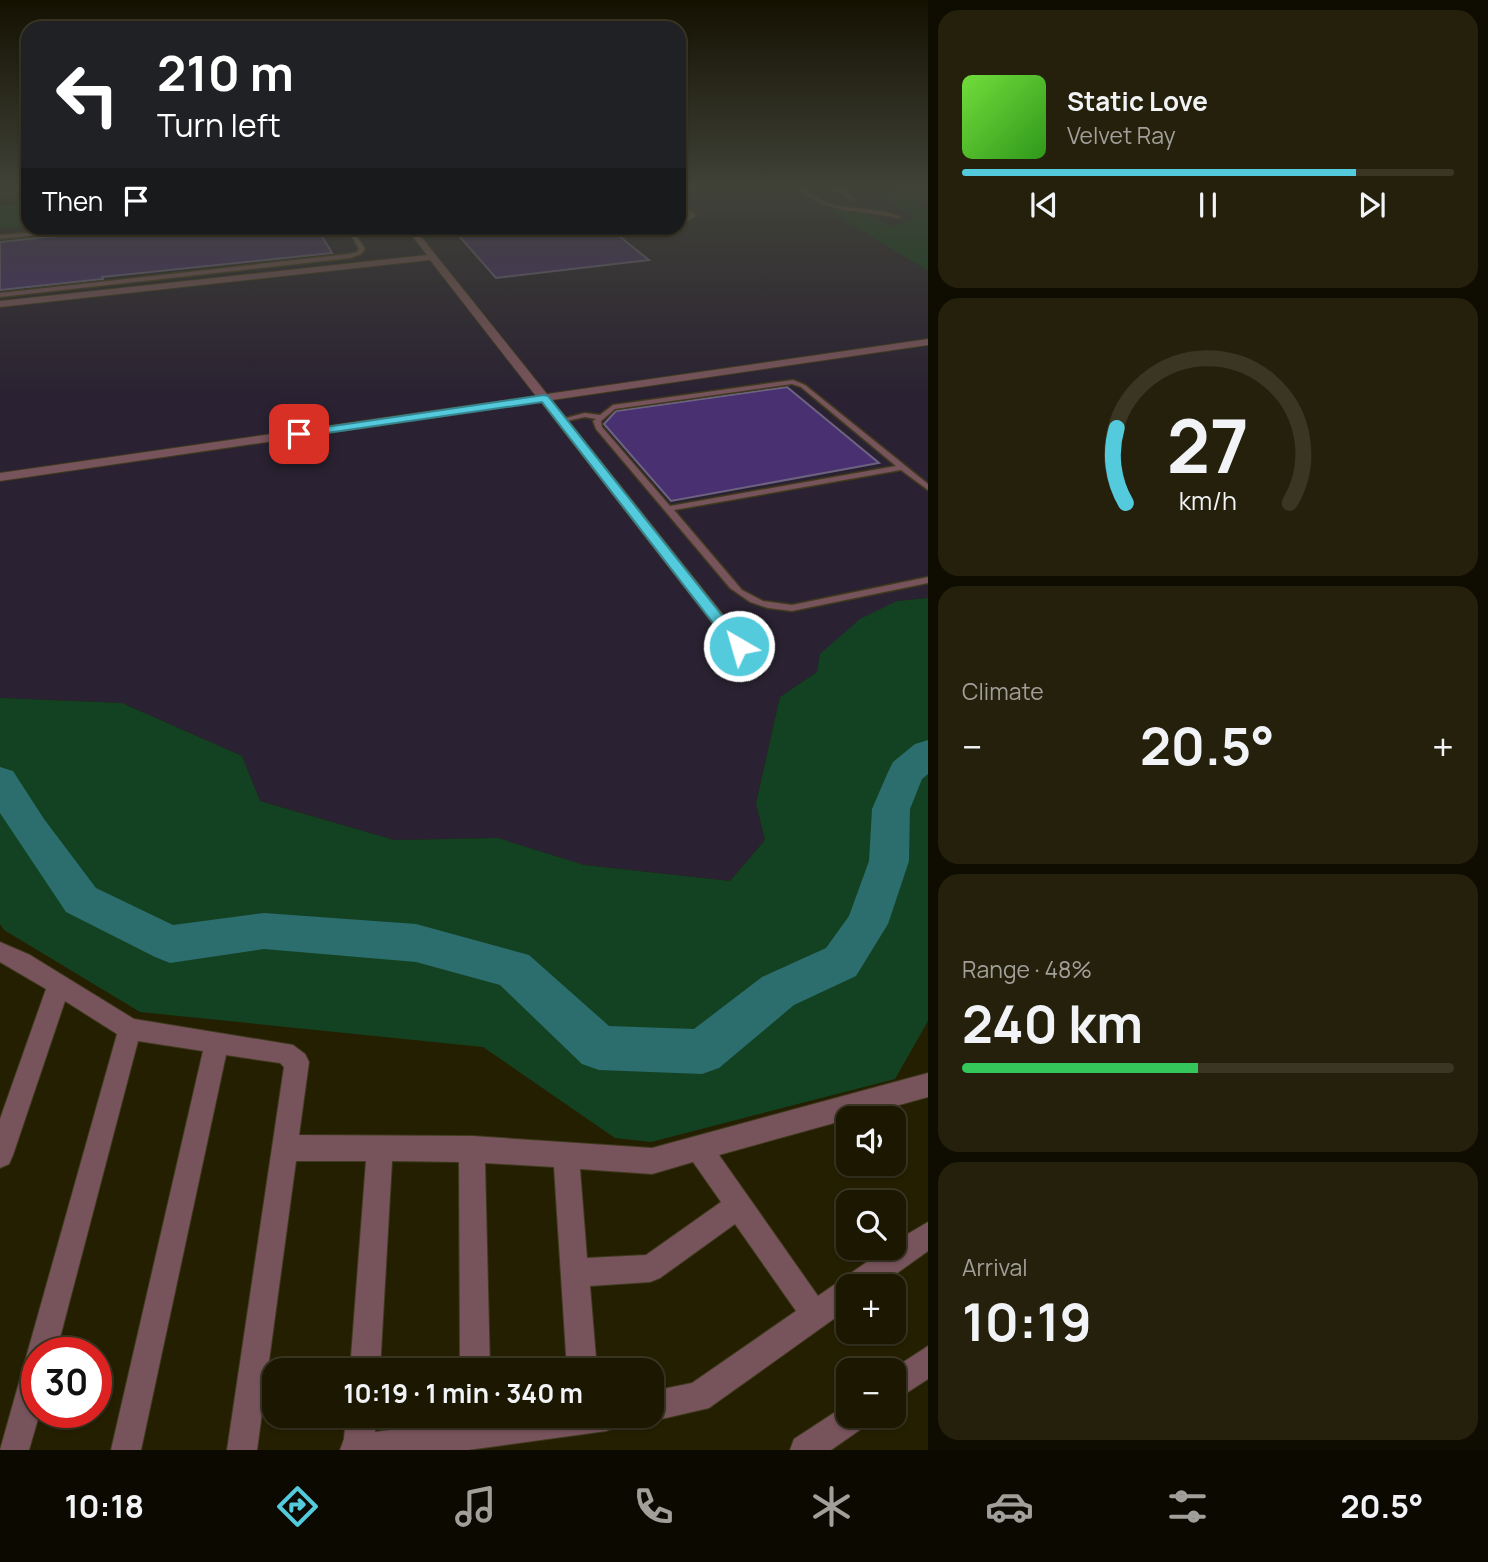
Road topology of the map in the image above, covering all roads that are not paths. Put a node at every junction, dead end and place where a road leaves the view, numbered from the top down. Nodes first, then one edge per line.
1 (351, 256) edge
2 (432, 257) joint
3 (0, 295) edge
4 (0, 304) edge
5 (928, 342) edge
6 (762, 367) junction
7 (780, 382) junction
8 (544, 398) junction
9 (600, 417) junction
10 (562, 420) junction
11 (903, 467) junction
12 (0, 477) edge
13 (928, 488) edge
14 (667, 509) junction
15 (928, 580) edge
16 (739, 646) dead end
17 (0, 952) edge
18 (59, 985) junction
19 (130, 1029) junction
20 (217, 1042) junction
21 (928, 1085) edge
22 (698, 1147) junction
23 (287, 1148) junction
24 (380, 1148) junction
25 (472, 1149) junction
26 (0, 1155) edge
27 (566, 1155) junction
28 (739, 1206) junction
29 (928, 1235) edge
30 (575, 1273) junction
31 (873, 1274) edge
32 (836, 1300) edge
33 (815, 1315) junction
34 (45, 1337) edge
35 (366, 1358) edge
36 (475, 1358) edge
37 (581, 1358) edge
38 (928, 1361) edge
39 (906, 1377) edge
40 (664, 1404) edge
41 (21, 1425) edge
42 (360, 1428) edge
43 (461, 1428) edge
44 (836, 1428) edge
45 (14, 1450) edge
46 (126, 1450) edge
47 (242, 1450) edge
48 (357, 1450) edge
49 (805, 1450) edge

1 - 3 lane
2 - 4 street
2 - 8 street
5 - 6 street
6 - 7 lane
6 - 8 street
7 - 9 lane
7 - 11 lane
8 - 10 street
8 - 12 street
9 - 10 lane
9 - 14 lane
10 - 16 street
11 - 13 lane
11 - 14 lane
14 - 15 lane
17 - 18 street
18 - 19 street
18 - 26 street
19 - 20 street
19 - 34 street
20 - 23 street
20 - 46 street
21 - 22 street
22 - 27 street
22 - 28 street
23 - 24 street
23 - 47 street
24 - 25 street
24 - 35 street
25 - 27 street
25 - 36 street
27 - 30 street
28 - 30 street
28 - 33 street
29 - 31 street
30 - 37 street
32 - 33 street
33 - 40 street
38 - 39 street
41 - 45 street
42 - 48 street
43 - 48 street
44 - 49 street

